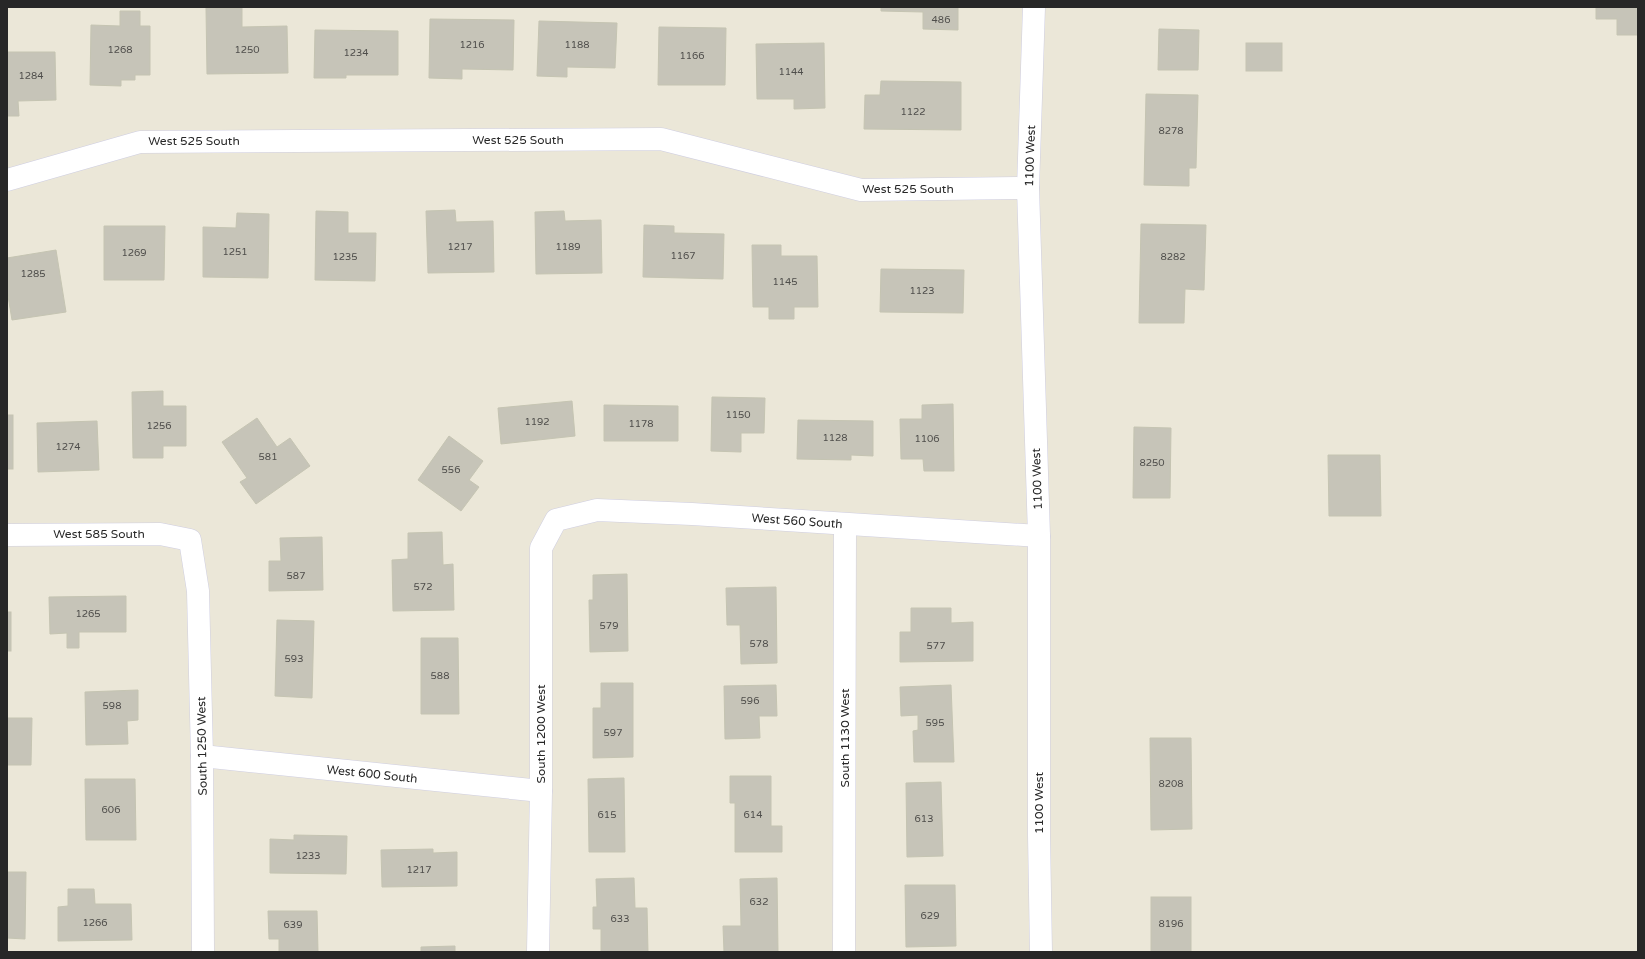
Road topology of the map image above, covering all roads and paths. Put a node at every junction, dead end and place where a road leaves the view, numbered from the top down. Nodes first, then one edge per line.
1 (1034, 7) edge
2 (7, 180) edge
3 (1028, 188) junction
4 (556, 520) joint
5 (845, 525) junction
6 (7, 535) edge
7 (1039, 536) junction
8 (190, 540) joint
9 (202, 756) junction
10 (541, 791) junction
11 (203, 952) edge
12 (538, 952) edge
13 (844, 952) edge
14 (1041, 952) edge

1 - 3 street, 1100 West
2 - 3 street, West 525 South
3 - 7 street, 1100 West
4 - 5 street, West 560 South
4 - 10 street, South 1200 West
5 - 7 street, West 560 South
5 - 13 street, South 1130 West
6 - 8 street, West 585 South
7 - 14 street, 1100 West
8 - 9 street, South 1250 West
9 - 10 street, West 600 South
9 - 11 street, South 1250 West
10 - 12 street, South 1200 West

